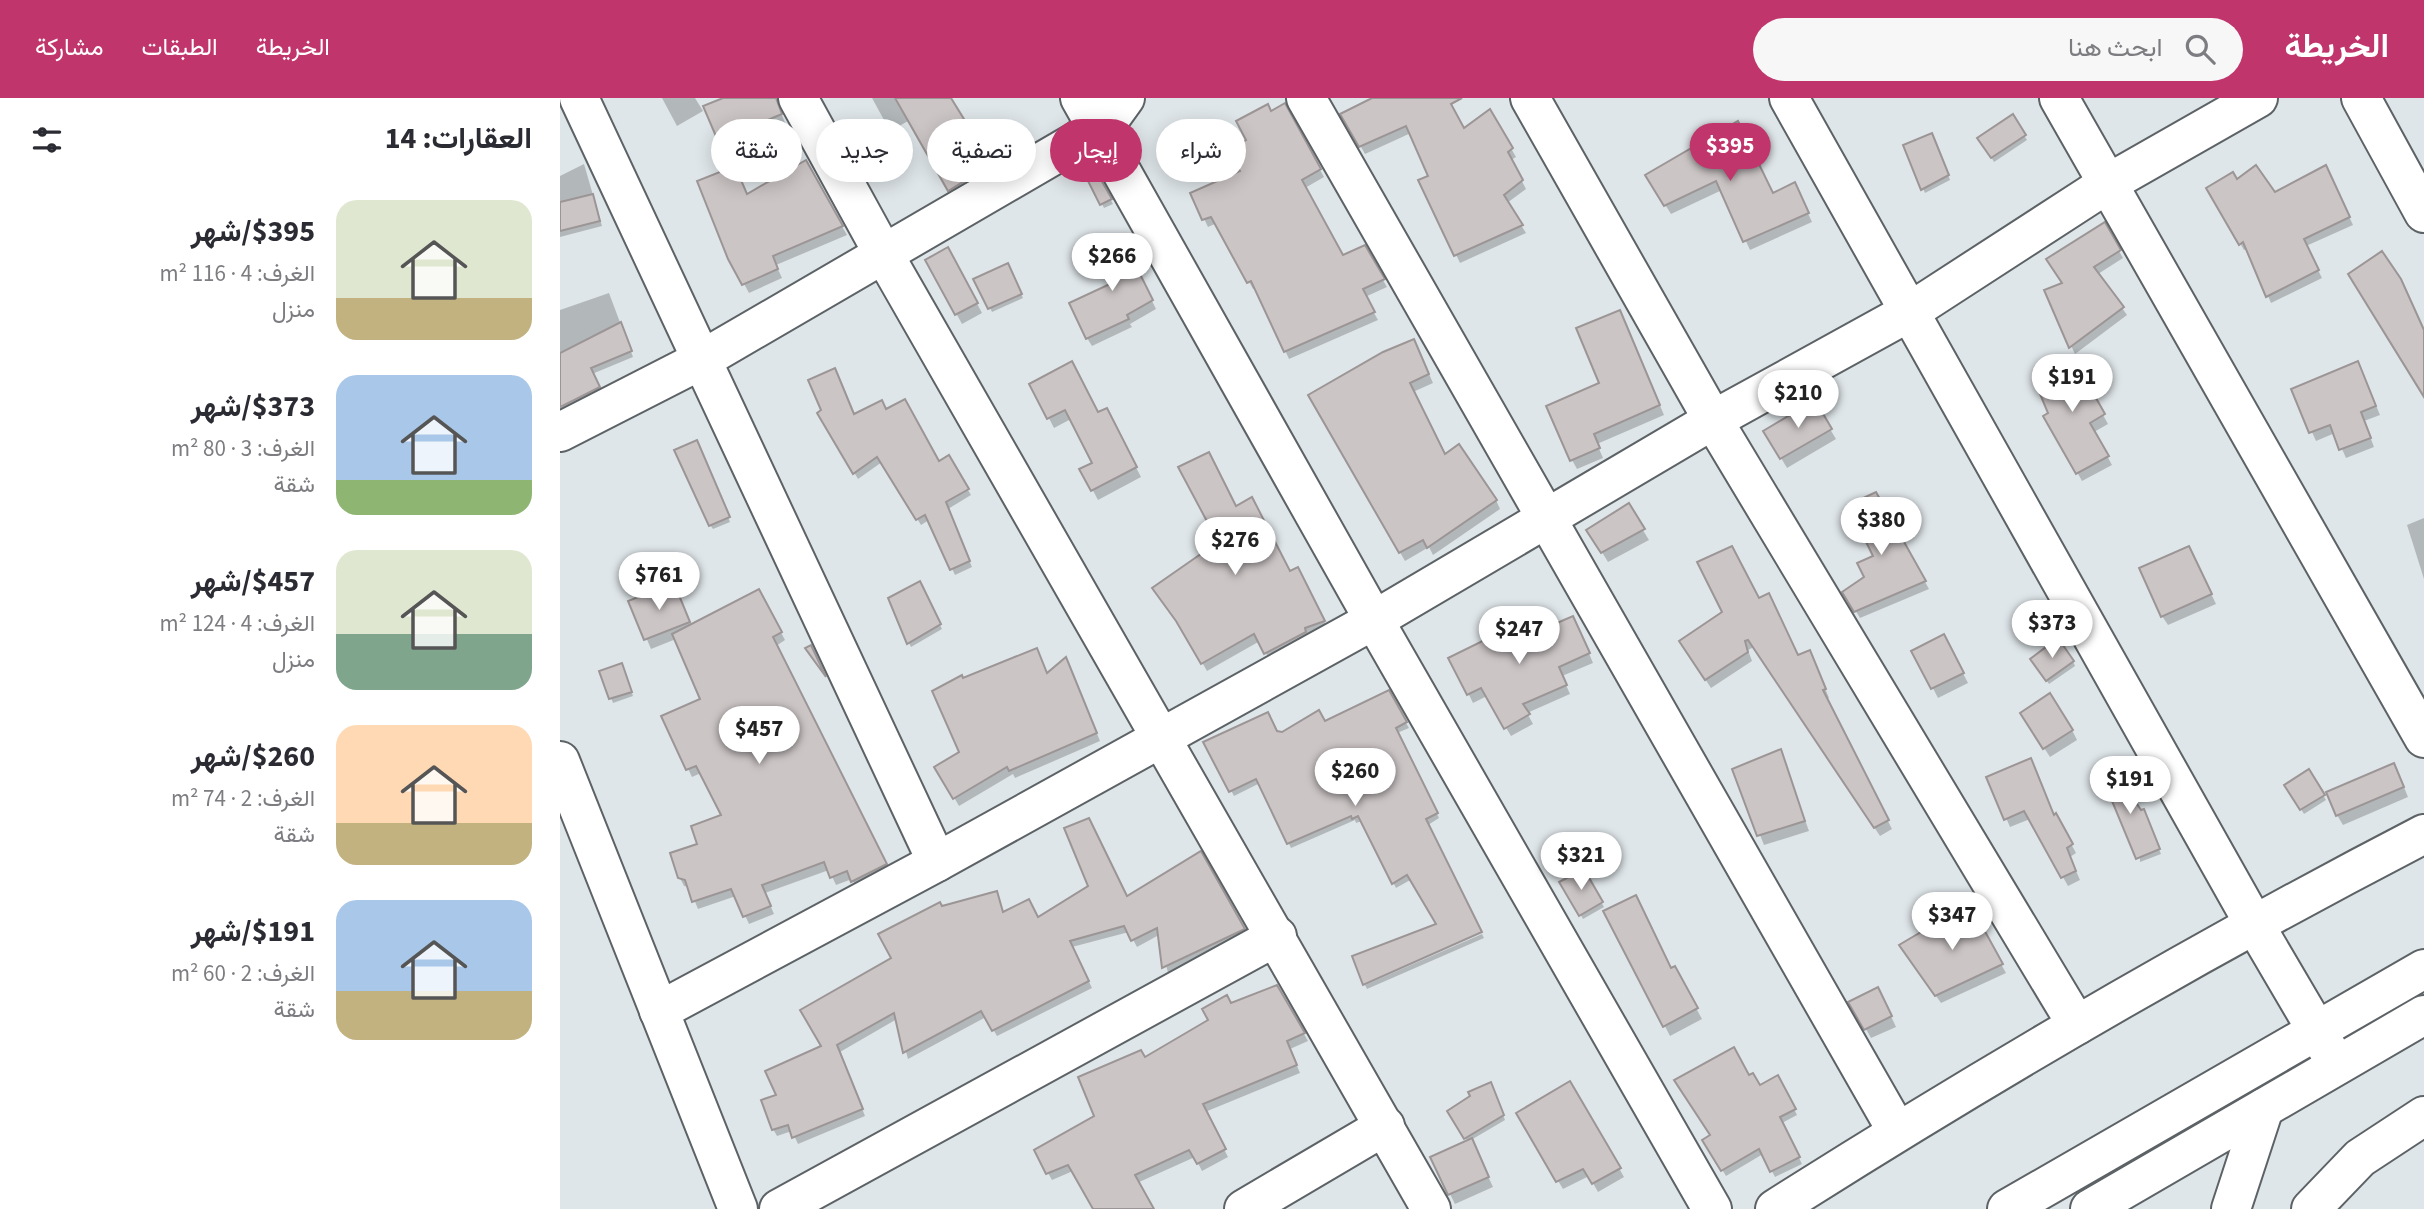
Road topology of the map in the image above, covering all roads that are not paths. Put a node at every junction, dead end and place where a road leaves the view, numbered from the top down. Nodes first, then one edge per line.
1 (579, 98) edge
2 (798, 98) edge
3 (1125, 98) edge
4 (1306, 98) edge
5 (1530, 98) edge
6 (1789, 98) edge
7 (2059, 98) edge
8 (2258, 98) edge
9 (2361, 98) edge
10 (1089, 113) edge
11 (2107, 184) junction
12 (2424, 213) edge
13 (883, 253) junction
14 (1911, 311) junction
15 (703, 359) junction
16 (1713, 420) junction
17 (560, 432) edge
18 (1546, 517) junction
19 (1374, 620) junction
20 (1161, 736) junction
21 (2424, 738) edge
22 (560, 761) edge
23 (2424, 834) edge
24 (937, 862) junction
25 (2253, 922) junction
26 (1277, 936) junction
27 (2424, 969) edge
28 (659, 1011) junction
29 (2424, 1015) edge
30 (2077, 1025) junction
31 (2316, 1032) junction
32 (2337, 1065) junction
33 (2264, 1108) junction
34 (2424, 1116) edge
35 (1385, 1126) junction
36 (1897, 1131) junction
37 (738, 1209) edge
38 (779, 1209) edge
39 (1244, 1209) edge
40 (1431, 1209) edge
41 (1712, 1209) edge
42 (1775, 1209) edge
43 (2007, 1209) edge
44 (2090, 1209) edge
45 (2231, 1209) edge
46 (2311, 1209) edge

1 - 15 main road
2 - 13 main road
3 - 10 main road
4 - 18 main road
5 - 16 main road
6 - 14 main road
7 - 11 main road
8 - 11 main road
9 - 12 main road
10 - 13 main road
10 - 19 main road
11 - 14 main road
11 - 21 main road
13 - 15 main road
13 - 20 main road
14 - 16 main road
14 - 25 main road
15 - 17 main road
15 - 24 main road
16 - 18 main road
16 - 30 main road
18 - 19 main road
18 - 36 main road
19 - 20 main road
19 - 41 main road
20 - 24 main road
20 - 26 main road
22 - 28 main road
23 - 25 main road
24 - 28 main road
25 - 30 main road
25 - 31 main road
26 - 35 main road
26 - 38 main road
27 - 31 main road
28 - 37 main road
29 - 32 main road
30 - 36 main road
31 - 32 main road
31 - 43 main road
32 - 33 main road
33 - 44 main road
33 - 45 main road
34 - 46 main road
35 - 39 main road
35 - 40 main road
36 - 42 main road

